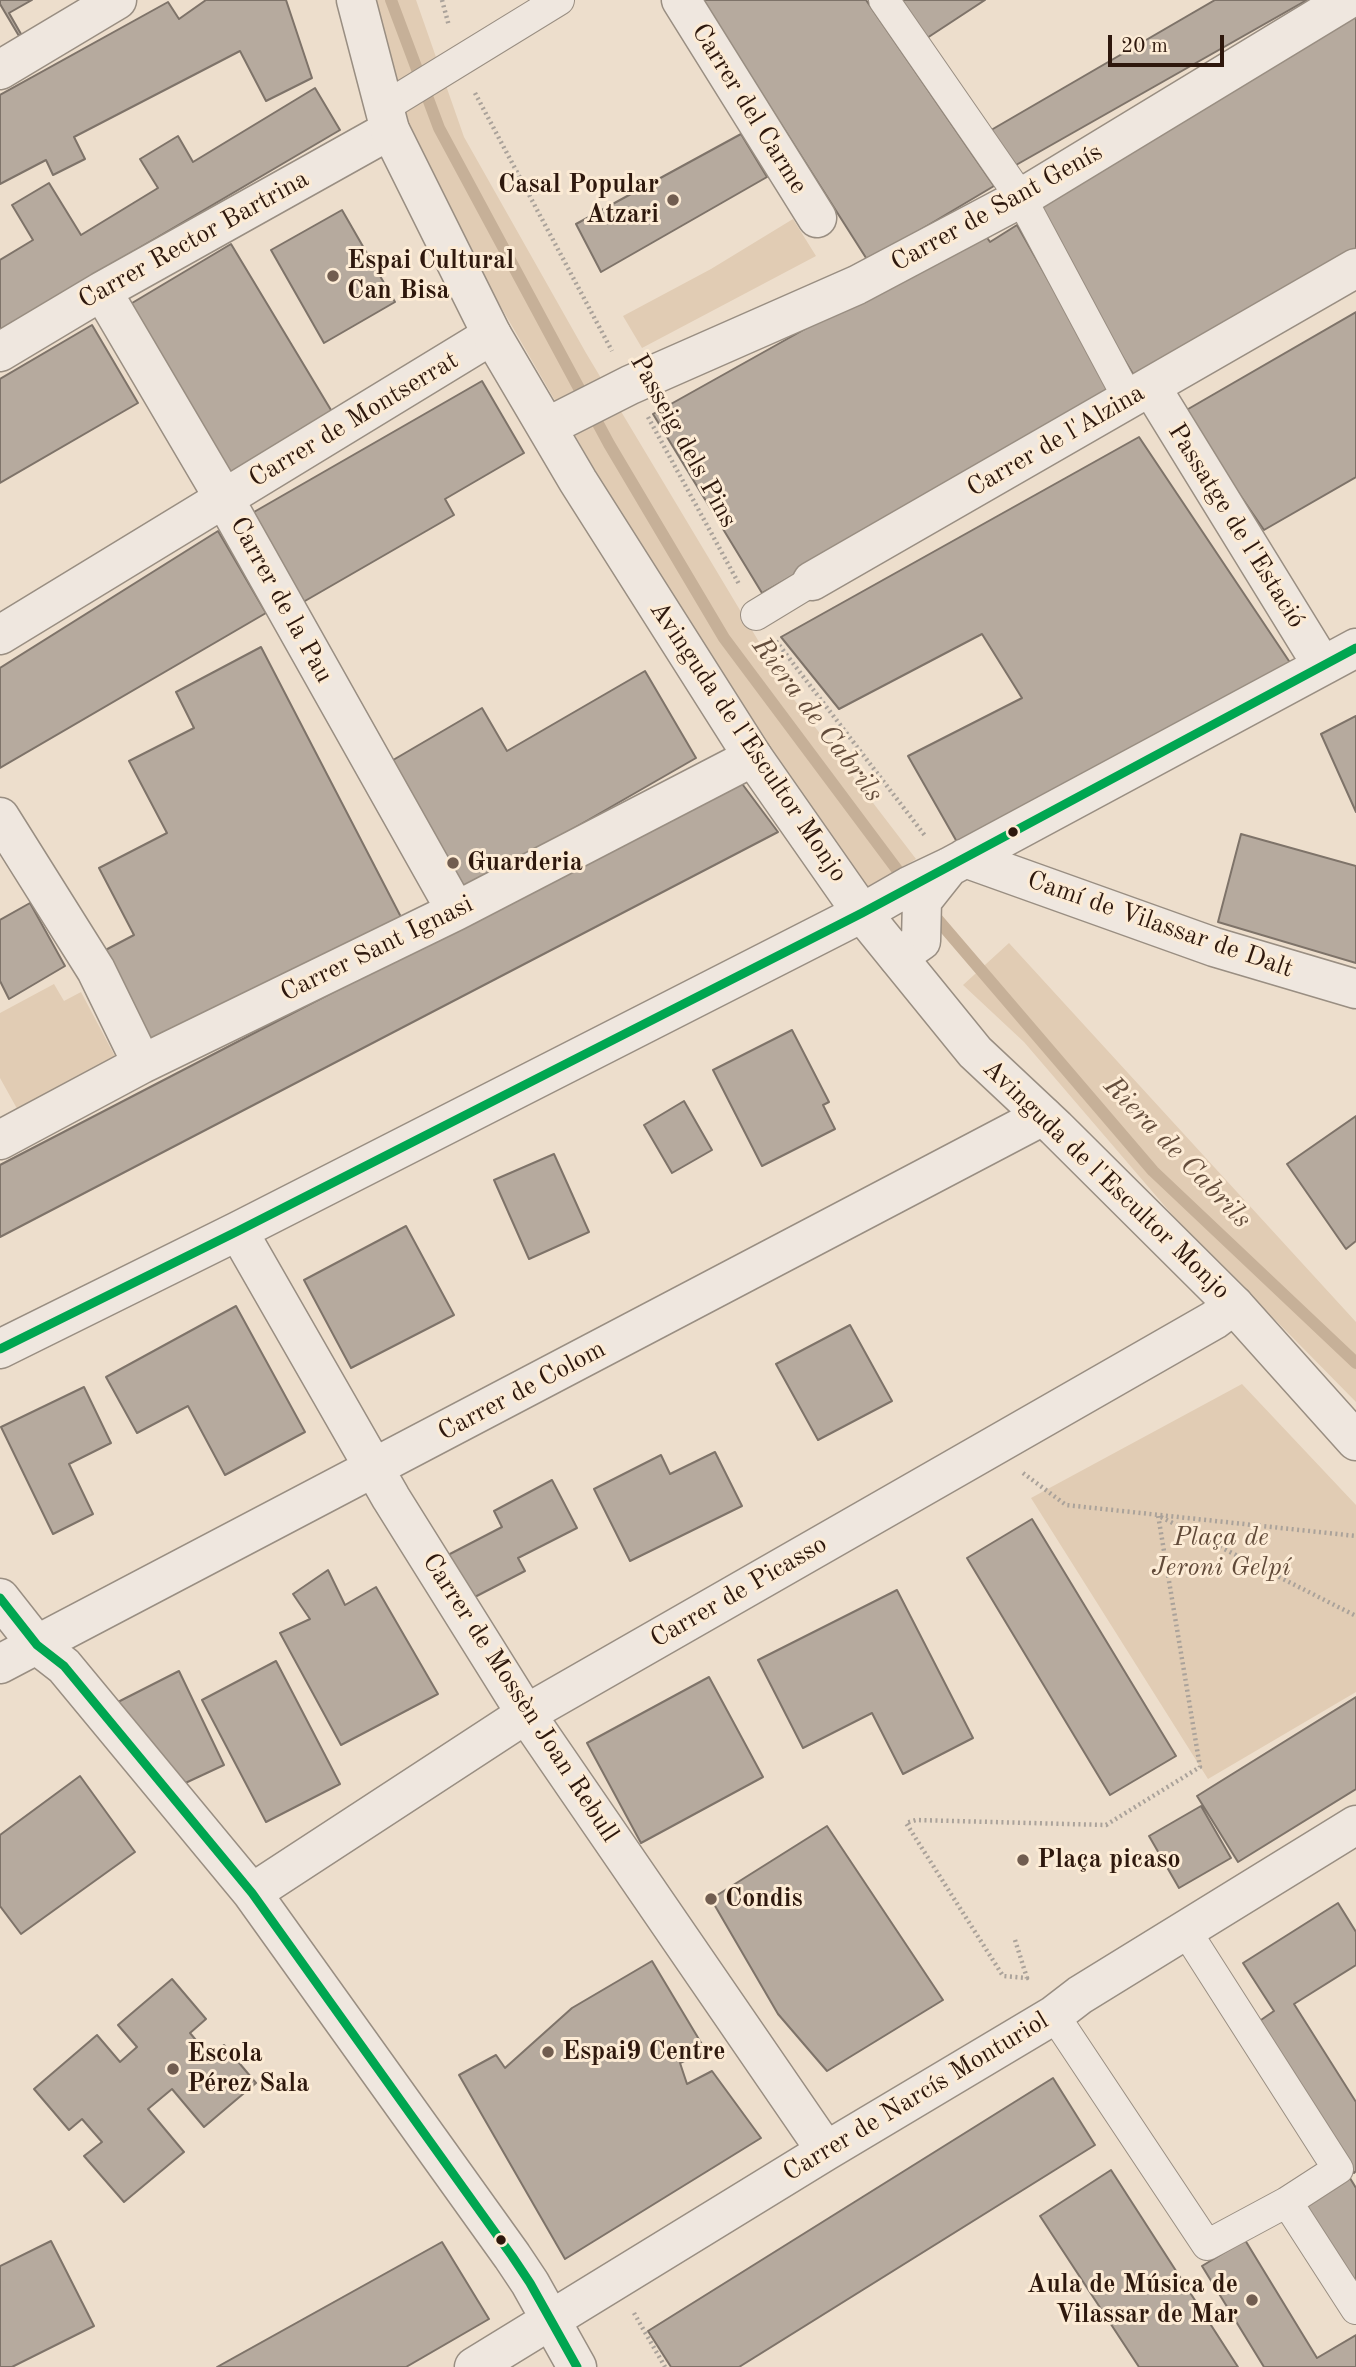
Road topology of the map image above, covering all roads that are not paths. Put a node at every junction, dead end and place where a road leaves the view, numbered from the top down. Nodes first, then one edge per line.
1 (117, 0) edge
2 (356, 0) edge
3 (559, 0) edge
4 (681, 0) edge
5 (884, 0) edge
6 (1347, 0) edge
7 (0, 71) edge
8 (386, 119) junction
9 (1021, 198) junction
10 (817, 218) dead end
11 (1356, 268) edge
12 (102, 291) junction
13 (492, 335) junction
14 (0, 352) edge
15 (1140, 393) junction
16 (547, 427) junction
17 (225, 500) junction
18 (812, 581) joint
19 (756, 615) road end
20 (0, 635) edge
21 (1356, 648) edge
22 (1322, 665) junction
23 (754, 757) junction
24 (0, 817) edge
25 (957, 863) junction
26 (456, 911) junction
27 (862, 913) junction
28 (898, 957) junction
29 (1356, 989) edge
30 (142, 1064) junction
31 (1043, 1116) junction
32 (0, 1139) edge
33 (238, 1231) junction
34 (1234, 1305) junction
35 (0, 1349) edge
36 (1356, 1441) edge
37 (374, 1468) junction
38 (0, 1598) edge
39 (37, 1645) junction
40 (0, 1664) edge
41 (526, 1714) junction
42 (1356, 1825) edge
43 (253, 1893) junction
44 (1186, 1931) junction
45 (1054, 2015) junction
46 (826, 2151) junction
47 (1287, 2202) junction
48 (1356, 2309) edge
49 (551, 2320) junction
50 (474, 2367) edge
51 (577, 2367) edge

1 - 7 street
2 - 8 street, Avinguda de l'Escultor Monjo
3 - 8 street
4 - 10 street, Carrer del Carme
5 - 9 street, Passatge de l'Estació
6 - 9 street, Carrer de Sant Genís
8 - 12 street, Carrer Rector Bartrina
8 - 13 street, Avinguda de l'Escultor Monjo
9 - 15 street, Passatge de l'Estació
9 - 16 street, Carrer de Sant Genís
11 - 15 street, Carrer de l'Alzina
12 - 14 street, Carrer Rector Bartrina
12 - 17 street, Carrer de la Pau
13 - 16 street, Avinguda de l'Escultor Monjo
13 - 17 street, Carrer de Montserrat
15 - 18 street, Carrer de l'Alzina
15 - 22 street, Passatge de l'Estació
16 - 23 street, Avinguda de l'Escultor Monjo
17 - 20 street, Carrer de Montserrat
17 - 26 street, Carrer de la Pau
18 - 19 street, Carrer de l'Alzina
21 - 22 street
22 - 25 street
23 - 26 street, Carrer Sant Ignasi
23 - 27 street, Avinguda de l'Escultor Monjo
24 - 30 street
25 - 27 street
25 - 28 street
25 - 29 street, Camí de Vilassar de Dalt
26 - 30 street, Carrer Sant Ignasi
27 - 28 street, Avinguda de l'Escultor Monjo
27 - 33 street
28 - 31 street, Avinguda de l'Escultor Monjo
30 - 32 street, Carrer Sant Ignasi
31 - 34 street, Avinguda de l'Escultor Monjo
31 - 37 street, Carrer de Colom
33 - 35 street
33 - 37 street, Carrer de Mossèn Joan Rebull
34 - 36 street, Avinguda de l'Escultor Monjo
34 - 41 street, Carrer de Picasso
37 - 39 street, Carrer de Colom
37 - 41 street, Carrer de Mossèn Joan Rebull
38 - 39 street
39 - 40 street, Carrer de Colom
39 - 43 street
41 - 43 street, Carrer de Picasso
41 - 46 street, Carrer de Mossèn Joan Rebull
42 - 44 street, Carrer de Narcís Monturiol
43 - 49 street
44 - 45 street, Carrer de Narcís Monturiol
44 - 47 street
45 - 46 street, Carrer de Narcís Monturiol
45 - 47 street
46 - 49 street, Carrer de Narcís Monturiol
47 - 48 street
49 - 50 street, Carrer de Narcís Monturiol
49 - 51 street

